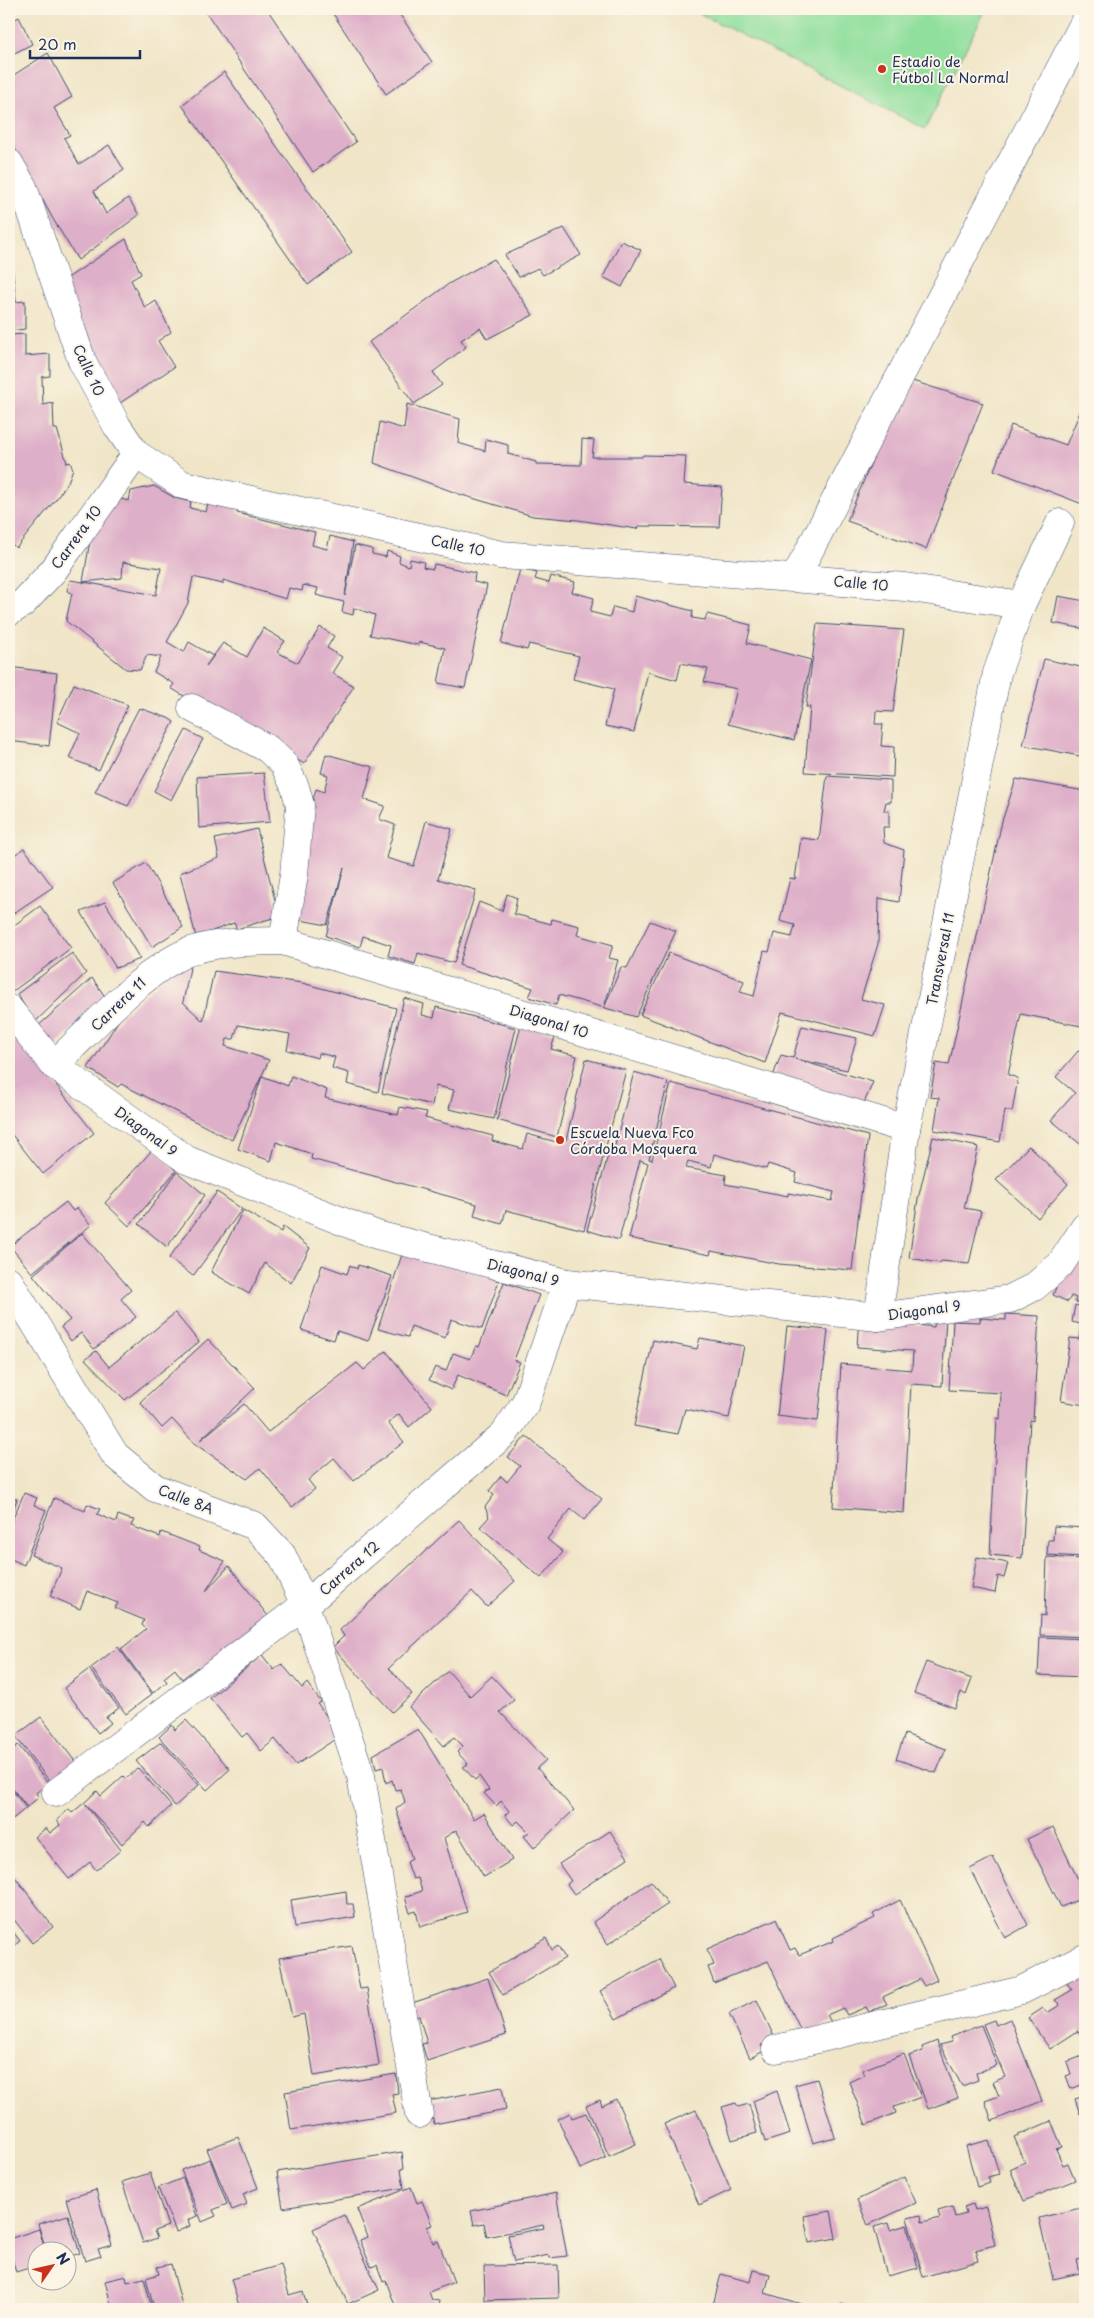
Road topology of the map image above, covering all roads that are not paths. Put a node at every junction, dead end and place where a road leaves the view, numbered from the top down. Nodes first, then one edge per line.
1 (1085, 21) edge
2 (9, 163) edge
3 (136, 454) junction
4 (1060, 523) dead end
5 (795, 578) junction
6 (1021, 605) junction
7 (9, 612) edge
8 (192, 708) dead end
9 (283, 941) junction
10 (189, 952) joint
11 (9, 1009) edge
12 (54, 1065) junction
13 (906, 1129) junction
14 (1085, 1227) edge
15 (9, 1281) edge
16 (566, 1283) junction
17 (878, 1317) junction
18 (305, 1605) junction
19 (56, 1793) dead end
20 (1085, 1958) edge
21 (776, 2049) dead end
22 (419, 2114) dead end

1 - 5 street
2 - 3 street, Calle 10
3 - 5 street, Calle 10
3 - 7 street, Carrera 10
4 - 6 street
5 - 6 street, Calle 10
6 - 13 street, Transversal 11
8 - 9 street
9 - 10 street, Diagonal 10
9 - 13 street, Diagonal 10
10 - 12 street, Carrera 11
11 - 12 street, Diagonal 9
12 - 16 street, Diagonal 9
13 - 17 street, Transversal 11
14 - 17 street, Diagonal 9
15 - 18 street, Calle 8A
16 - 17 street, Diagonal 9
16 - 18 street, Carrera 12
18 - 19 street, Carrera 12
18 - 22 street, Calle 8A
20 - 21 street

